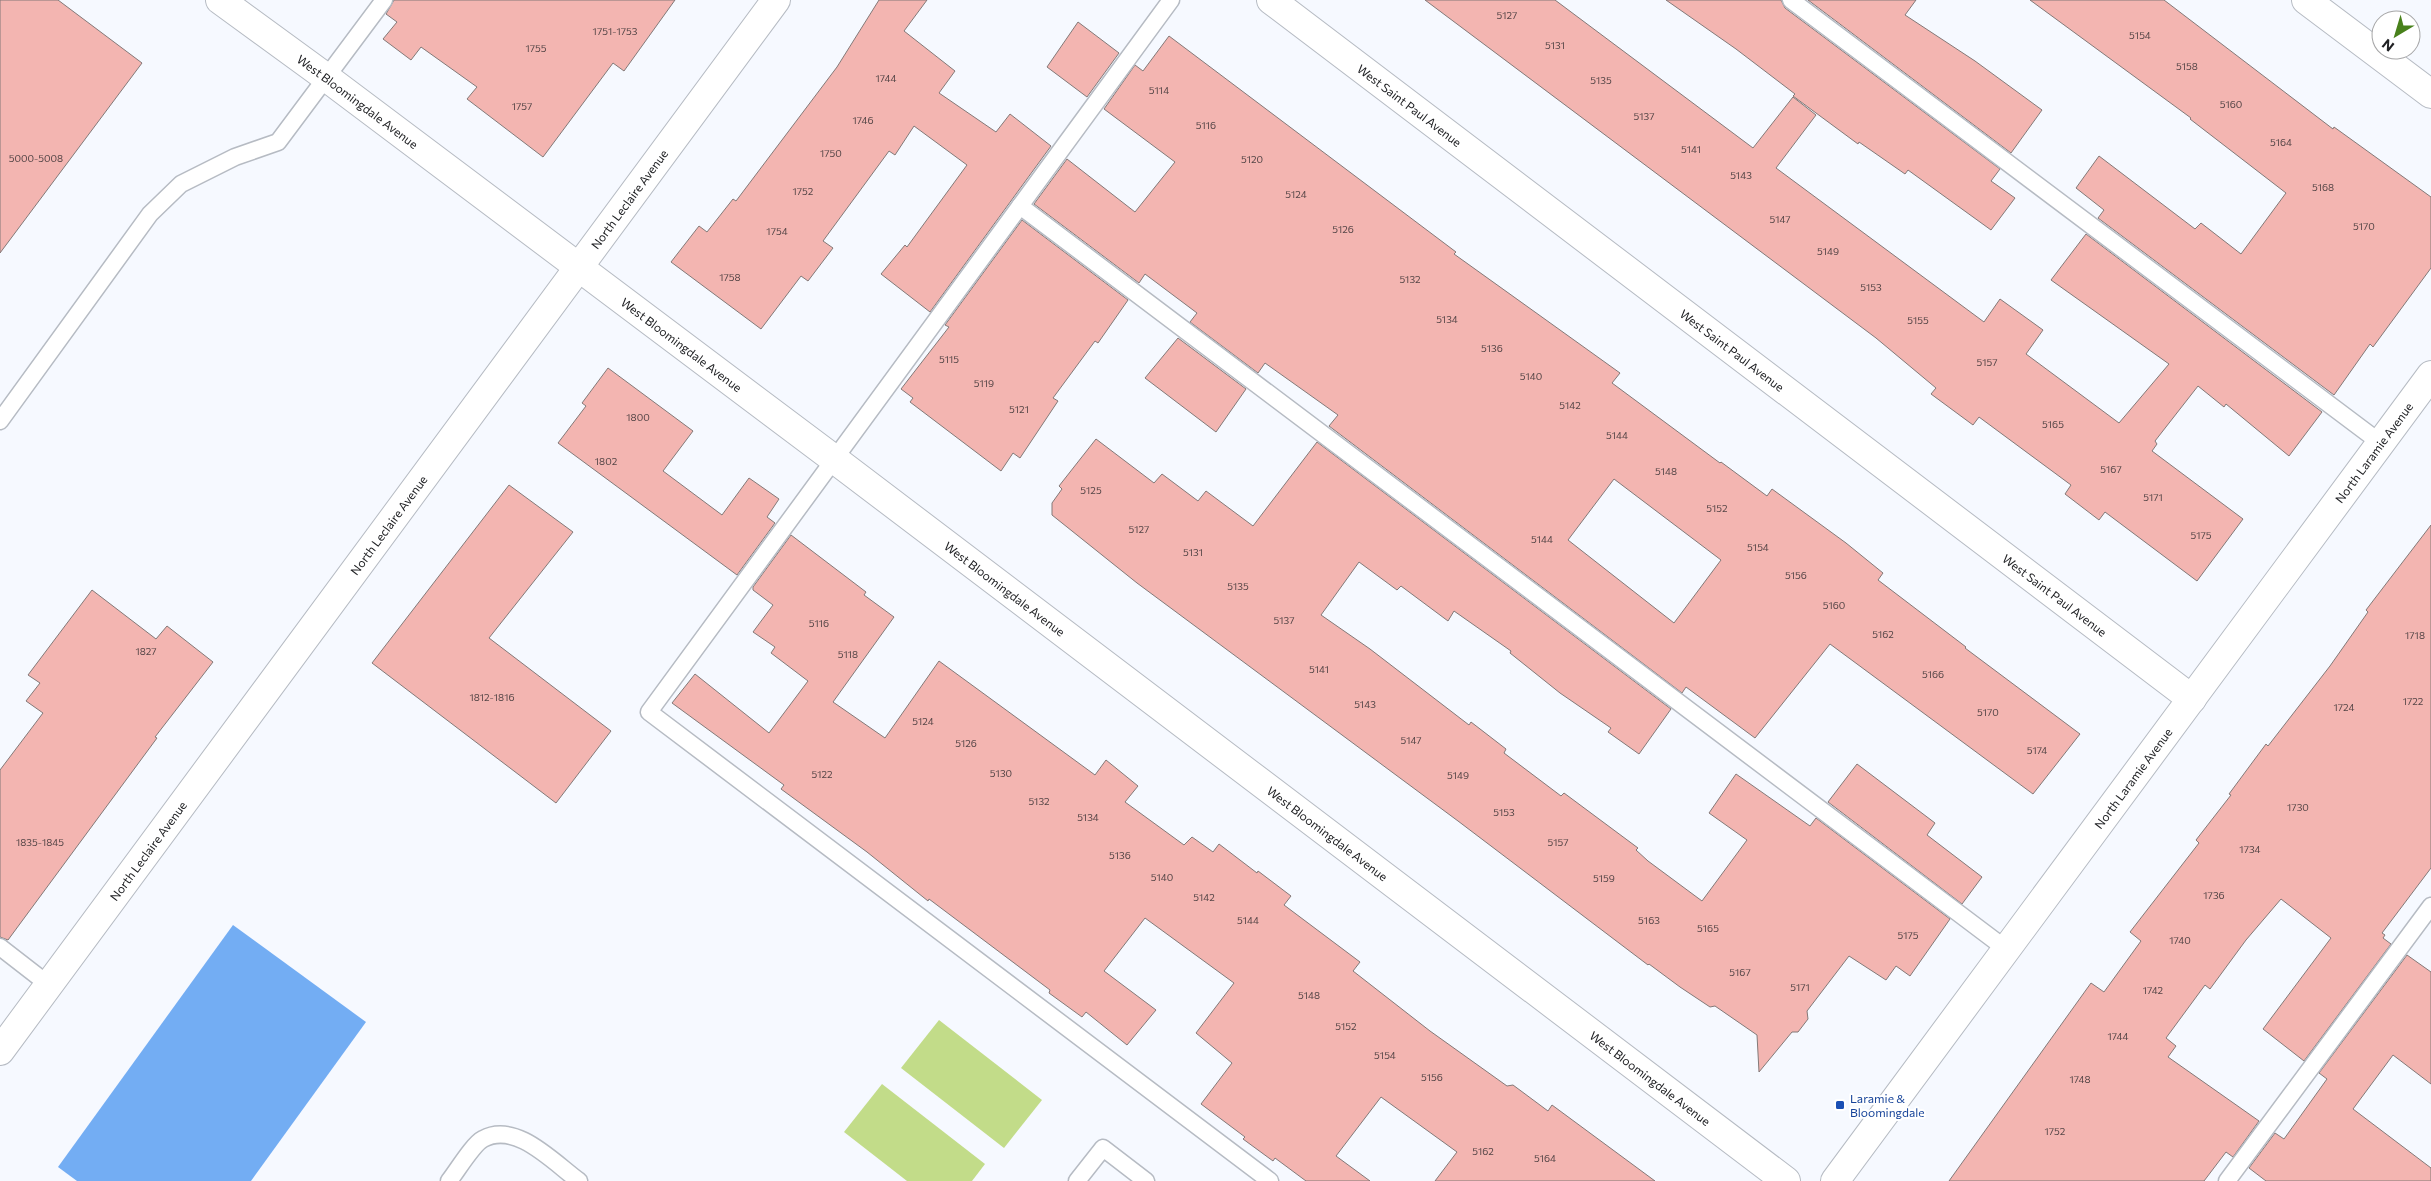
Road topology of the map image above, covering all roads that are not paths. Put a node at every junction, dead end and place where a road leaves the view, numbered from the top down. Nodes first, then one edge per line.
1 (220, 0) edge
2 (384, 0) edge
3 (776, 0) edge
4 (1171, 0) edge
5 (1271, 0) edge
6 (1791, 0) edge
7 (2306, 0) edge
8 (327, 78) junction
9 (2431, 94) edge
10 (1020, 206) junction
11 (579, 268) junction
12 (2431, 375) edge
13 (0, 421) edge
14 (2382, 444) junction
15 (834, 459) junction
16 (2192, 699) junction
17 (2431, 906) edge
18 (0, 947) edge
19 (2006, 949) junction
20 (49, 985) junction
21 (0, 1051) edge
22 (449, 1181) edge
23 (579, 1181) edge
24 (1077, 1181) edge
25 (1146, 1181) edge
26 (1270, 1181) edge
27 (1786, 1181) edge
28 (1835, 1181) edge
29 (2227, 1181) edge

1 - 8 street, West Bloomingdale Avenue
2 - 8 lane
3 - 11 street, North Leclaire Avenue
4 - 10 lane
5 - 16 street, West Saint Paul Avenue
6 - 14 lane
7 - 9 street
8 - 11 street, West Bloomingdale Avenue
8 - 13 lane
10 - 15 lane
10 - 19 lane
11 - 15 street, West Bloomingdale Avenue
11 - 20 street, North Leclaire Avenue
12 - 14 street, North Laramie Avenue
14 - 16 street, North Laramie Avenue
15 - 26 lane
15 - 27 street, West Bloomingdale Avenue
16 - 19 street, North Laramie Avenue
17 - 29 lane
18 - 20 lane
19 - 28 street, North Laramie Avenue
20 - 21 street, North Leclaire Avenue
22 - 23 lane
24 - 25 lane

